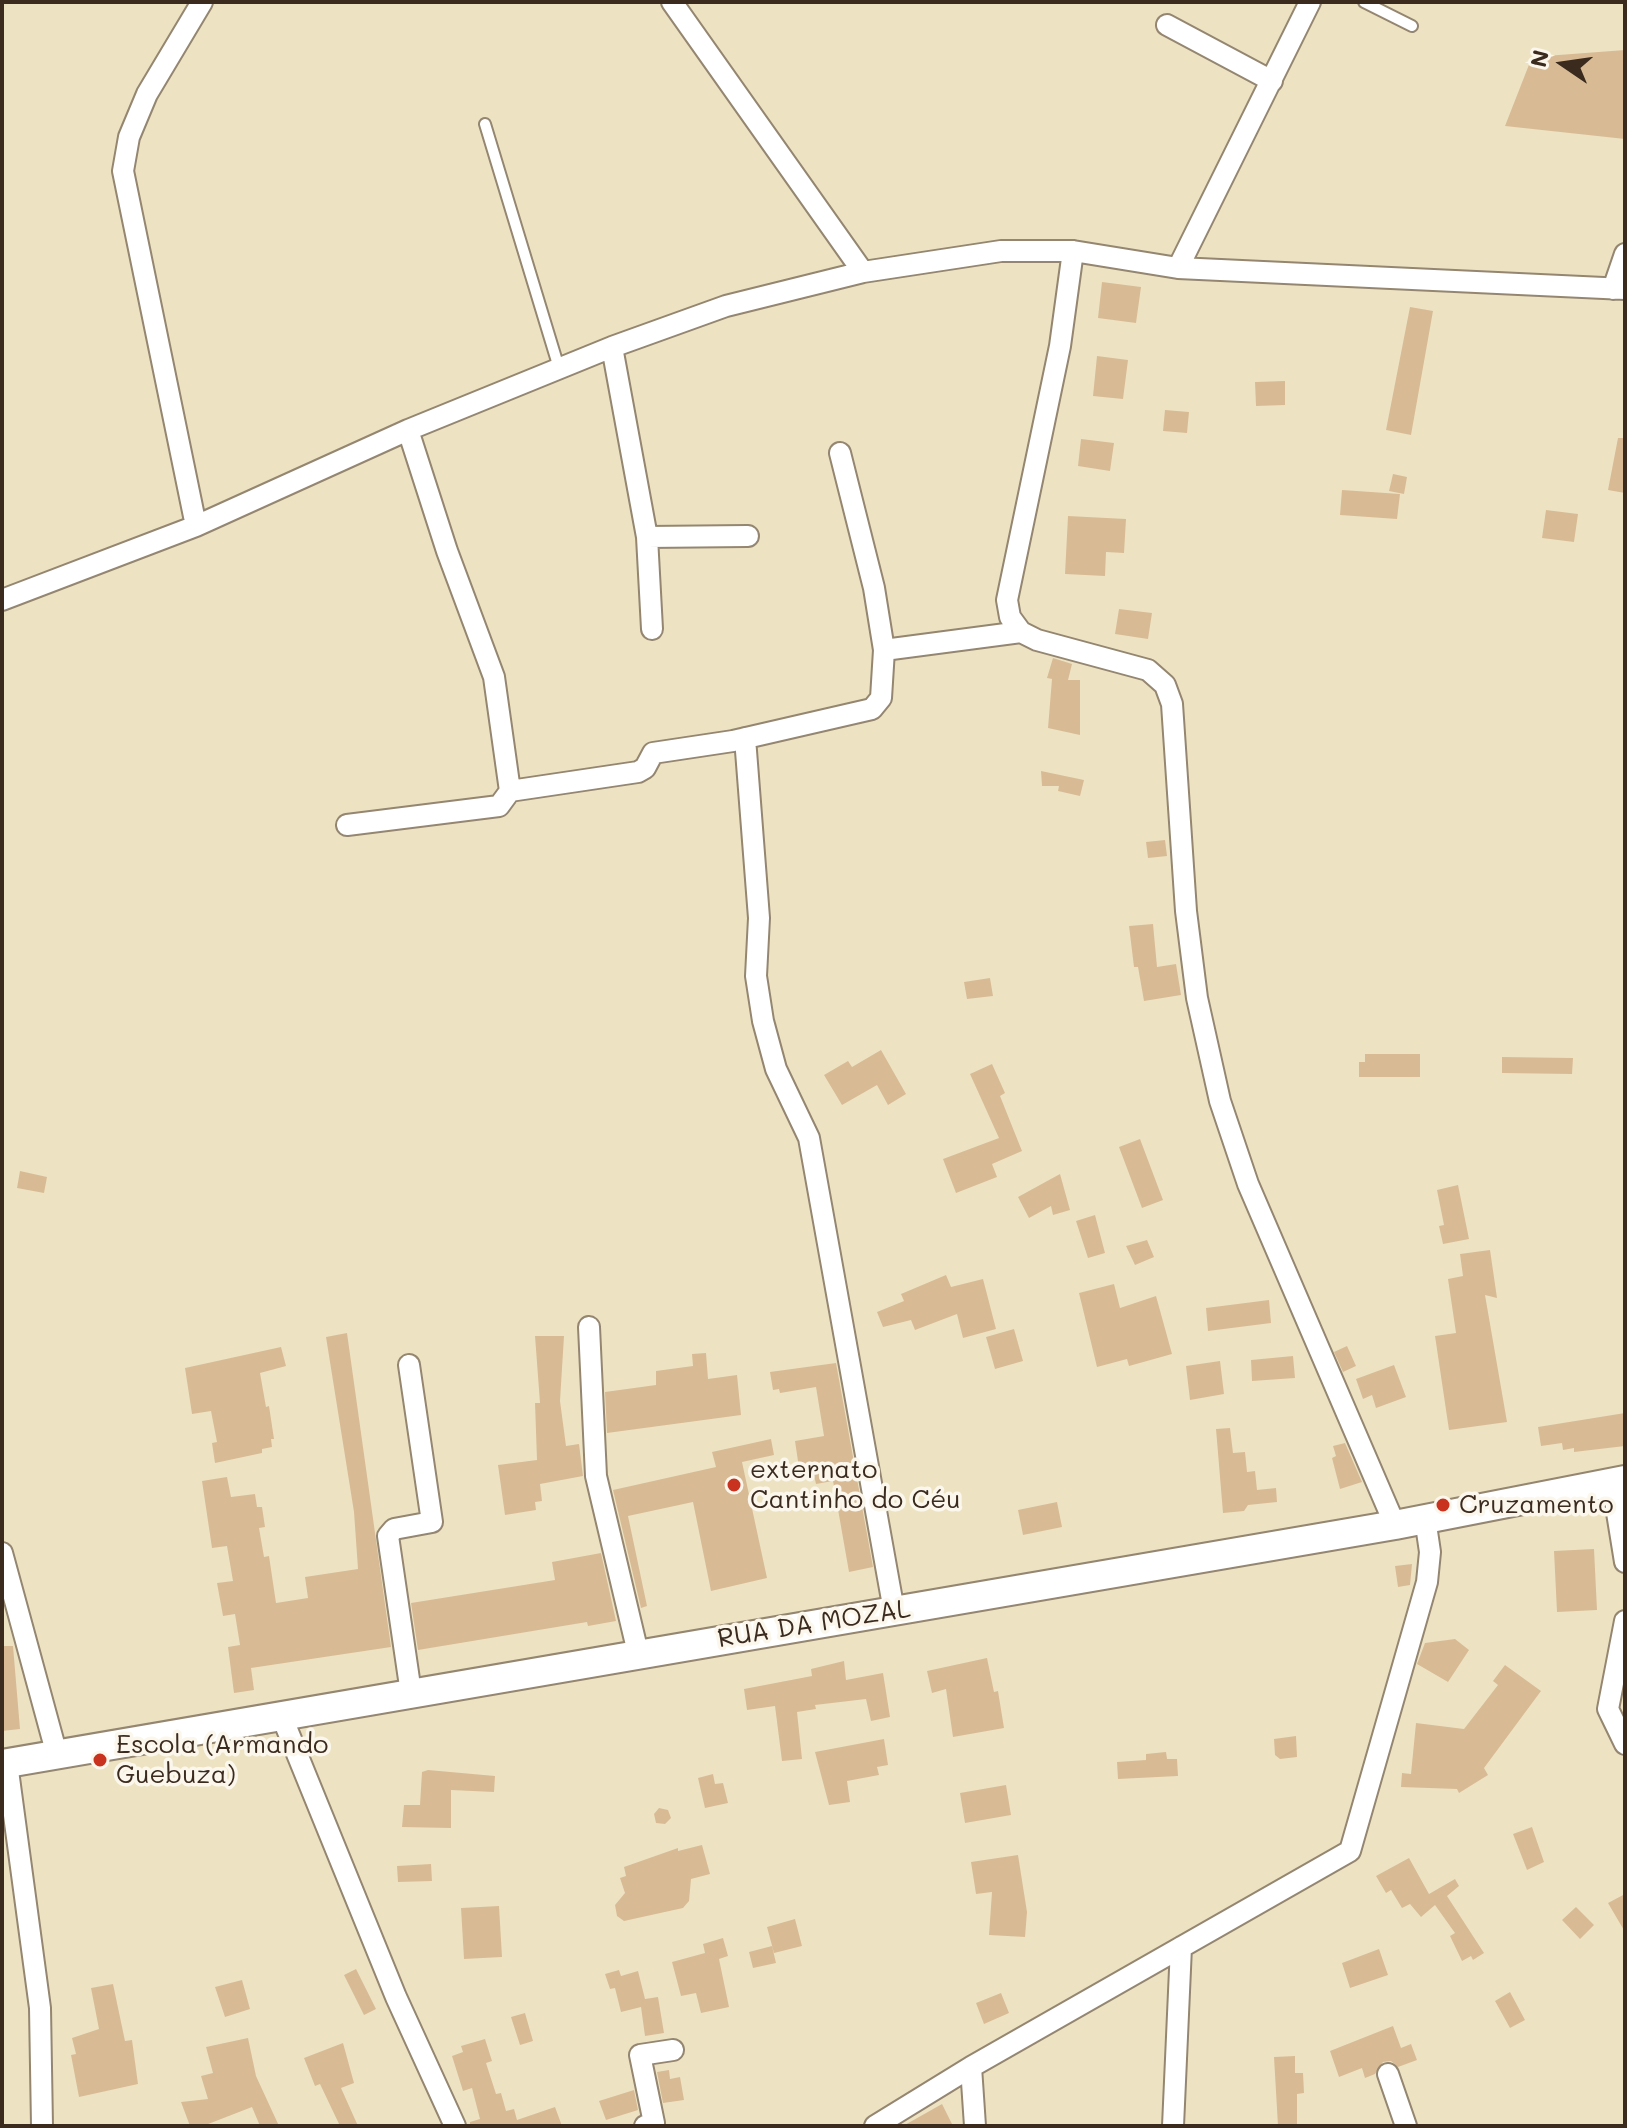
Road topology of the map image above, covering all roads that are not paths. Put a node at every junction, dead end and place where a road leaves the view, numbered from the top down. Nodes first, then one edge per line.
1 (202, 2) edge
2 (672, 2) edge
3 (1310, 2) edge
4 (1364, 2) edge
5 (1167, 25) dead end
6 (1412, 26) dead end
7 (1272, 81) junction
8 (485, 124) dead end
9 (1073, 251) junction
10 (1625, 254) edge
11 (1178, 268) junction
12 (863, 272) junction
13 (1619, 289) edge
14 (612, 347) junction
15 (559, 368) junction
16 (408, 430) junction
17 (840, 453) dead end
18 (196, 526) junction
19 (748, 536) dead end
20 (647, 537) junction
21 (2, 600) edge
22 (652, 629) dead end
23 (1021, 632) junction
24 (884, 650) junction
25 (745, 738) junction
26 (510, 791) junction
27 (347, 825) dead end
28 (589, 1327) dead end
29 (409, 1365) dead end
30 (1619, 1481) edge
31 (1425, 1518) junction
32 (1395, 1525) junction
33 (2, 1553) edge
34 (1625, 1562) edge
35 (894, 1611) junction
36 (1625, 1621) edge
37 (638, 1653) junction
38 (411, 1693) junction
39 (282, 1717) junction
40 (1625, 1744) edge
41 (57, 1755) junction
42 (5, 1764) edge
43 (1181, 1947) junction
44 (673, 2050) dead end
45 (971, 2067) junction
46 (1388, 2074) dead end
47 (42, 2126) edge
48 (455, 2126) edge
49 (645, 2126) edge
50 (875, 2126) edge
51 (975, 2126) edge
52 (1173, 2126) edge
53 (1406, 2126) edge

1 - 18 street
2 - 12 street
3 - 7 street
4 - 6 lane
5 - 7 street
7 - 11 street
8 - 15 lane
9 - 11 street
9 - 12 street
9 - 23 street
10 - 13 street
11 - 13 street
12 - 14 street
14 - 15 street
14 - 20 street
15 - 16 street
16 - 18 street
16 - 26 street
17 - 24 street
18 - 21 street
19 - 20 street
20 - 22 street
23 - 24 street
23 - 32 street
24 - 25 street
25 - 26 street
25 - 35 street
26 - 27 street
28 - 37 street
29 - 38 street
30 - 31 main road, RUA DA MOZAL
30 - 34 street
31 - 32 main road, RUA DA MOZAL
31 - 43 street
32 - 35 main road, RUA DA MOZAL
33 - 41 street
35 - 37 main road, RUA DA MOZAL
36 - 40 street
37 - 38 main road, RUA DA MOZAL
38 - 39 main road, RUA DA MOZAL
39 - 41 main road, RUA DA MOZAL
39 - 48 street
41 - 42 main road, RUA DA MOZAL
42 - 47 street
43 - 45 street
43 - 52 street
44 - 49 street
45 - 50 street
45 - 51 street
46 - 53 street

